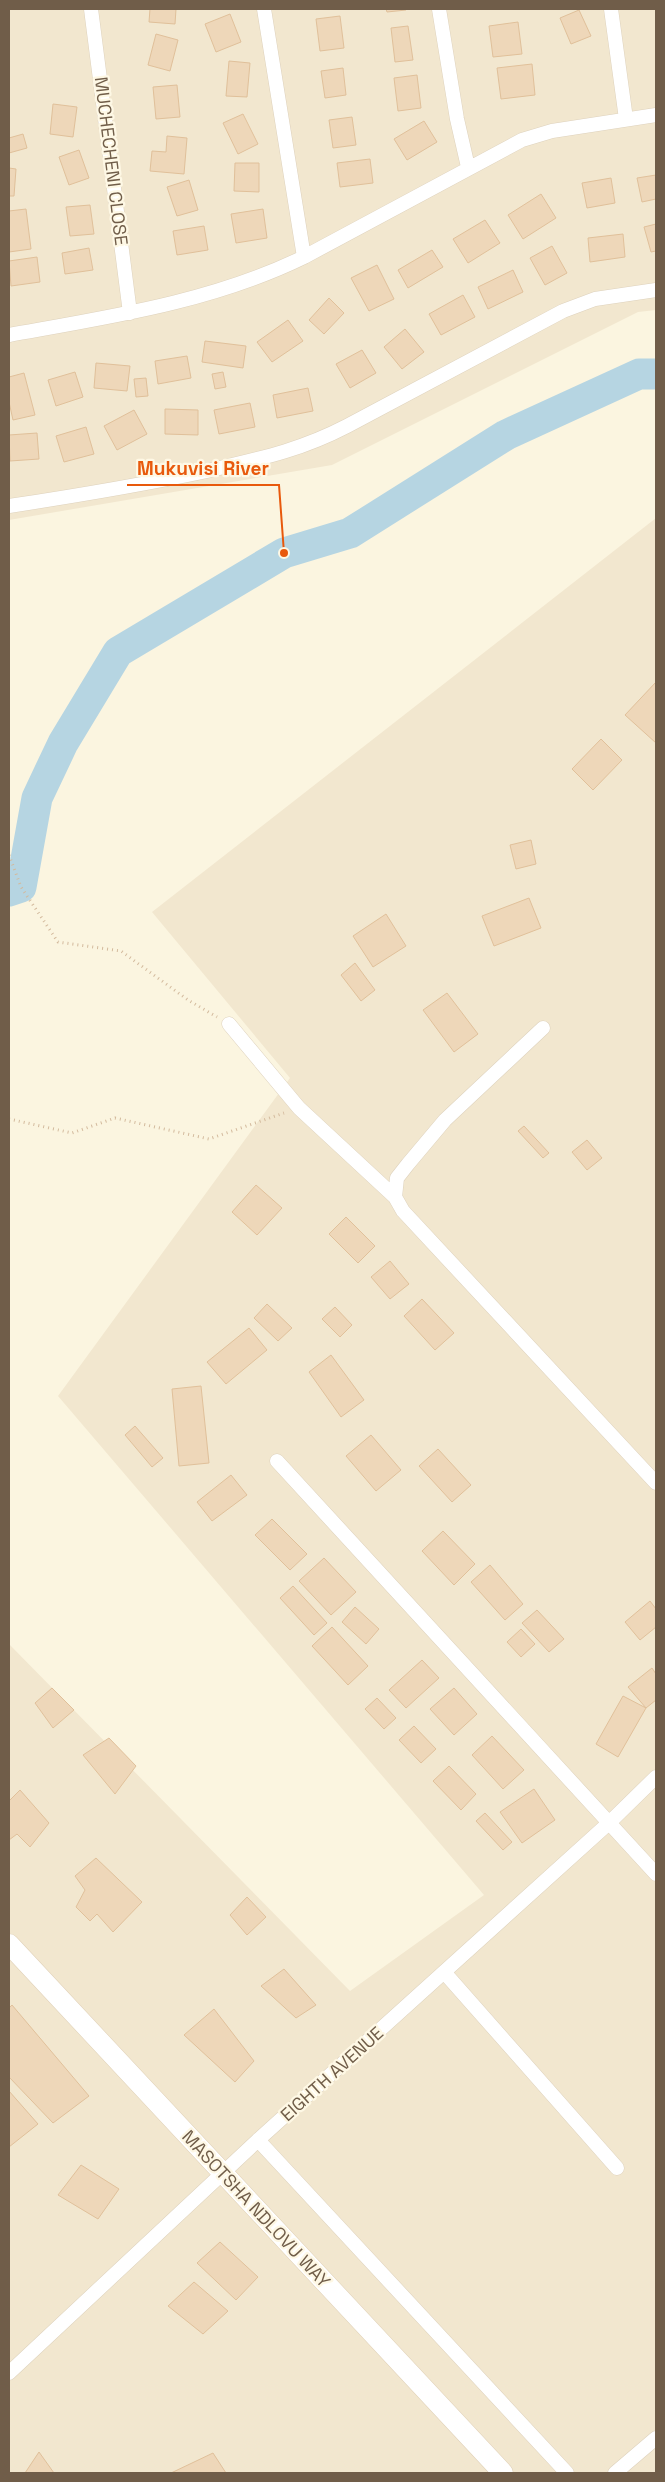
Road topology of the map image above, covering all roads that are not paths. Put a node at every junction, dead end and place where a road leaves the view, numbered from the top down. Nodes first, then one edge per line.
1 (91, 9) edge
2 (264, 9) edge
3 (439, 9) edge
4 (610, 9) edge
5 (656, 114) edge
6 (626, 118) junction
7 (468, 167) junction
8 (304, 257) junction
9 (656, 290) edge
10 (130, 313) junction
11 (9, 335) edge
12 (9, 506) edge
13 (229, 1024) road end
14 (543, 1028) dead end
15 (395, 1196) junction
16 (277, 1461) dead end
17 (656, 1483) edge
18 (656, 1777) edge
19 (610, 1822) junction
20 (656, 1874) edge
21 (9, 1944) edge
22 (444, 1972) junction
23 (258, 2140) junction
24 (617, 2168) dead end
25 (222, 2173) junction
26 (9, 2373) edge
27 (656, 2438) edge
28 (503, 2473) edge
29 (567, 2473) edge
30 (615, 2473) edge

1 - 10 street, MUCHECHENI CLOSE
2 - 8 street
3 - 7 street
4 - 6 street
5 - 6 street
6 - 7 street
7 - 8 street
8 - 10 street
9 - 12 street
10 - 11 street
13 - 15 street
14 - 15 street
15 - 17 street
16 - 19 street
18 - 19 street, EIGHTH AVENUE
19 - 20 street
19 - 22 street, EIGHTH AVENUE
21 - 25 street, MASOTSHA NDLOVU WAY
22 - 23 street, EIGHTH AVENUE
22 - 24 street
23 - 25 street, EIGHTH AVENUE
23 - 29 street
25 - 26 street, EIGHTH AVENUE
25 - 28 street, MASOTSHA NDLOVU WAY
27 - 30 street

